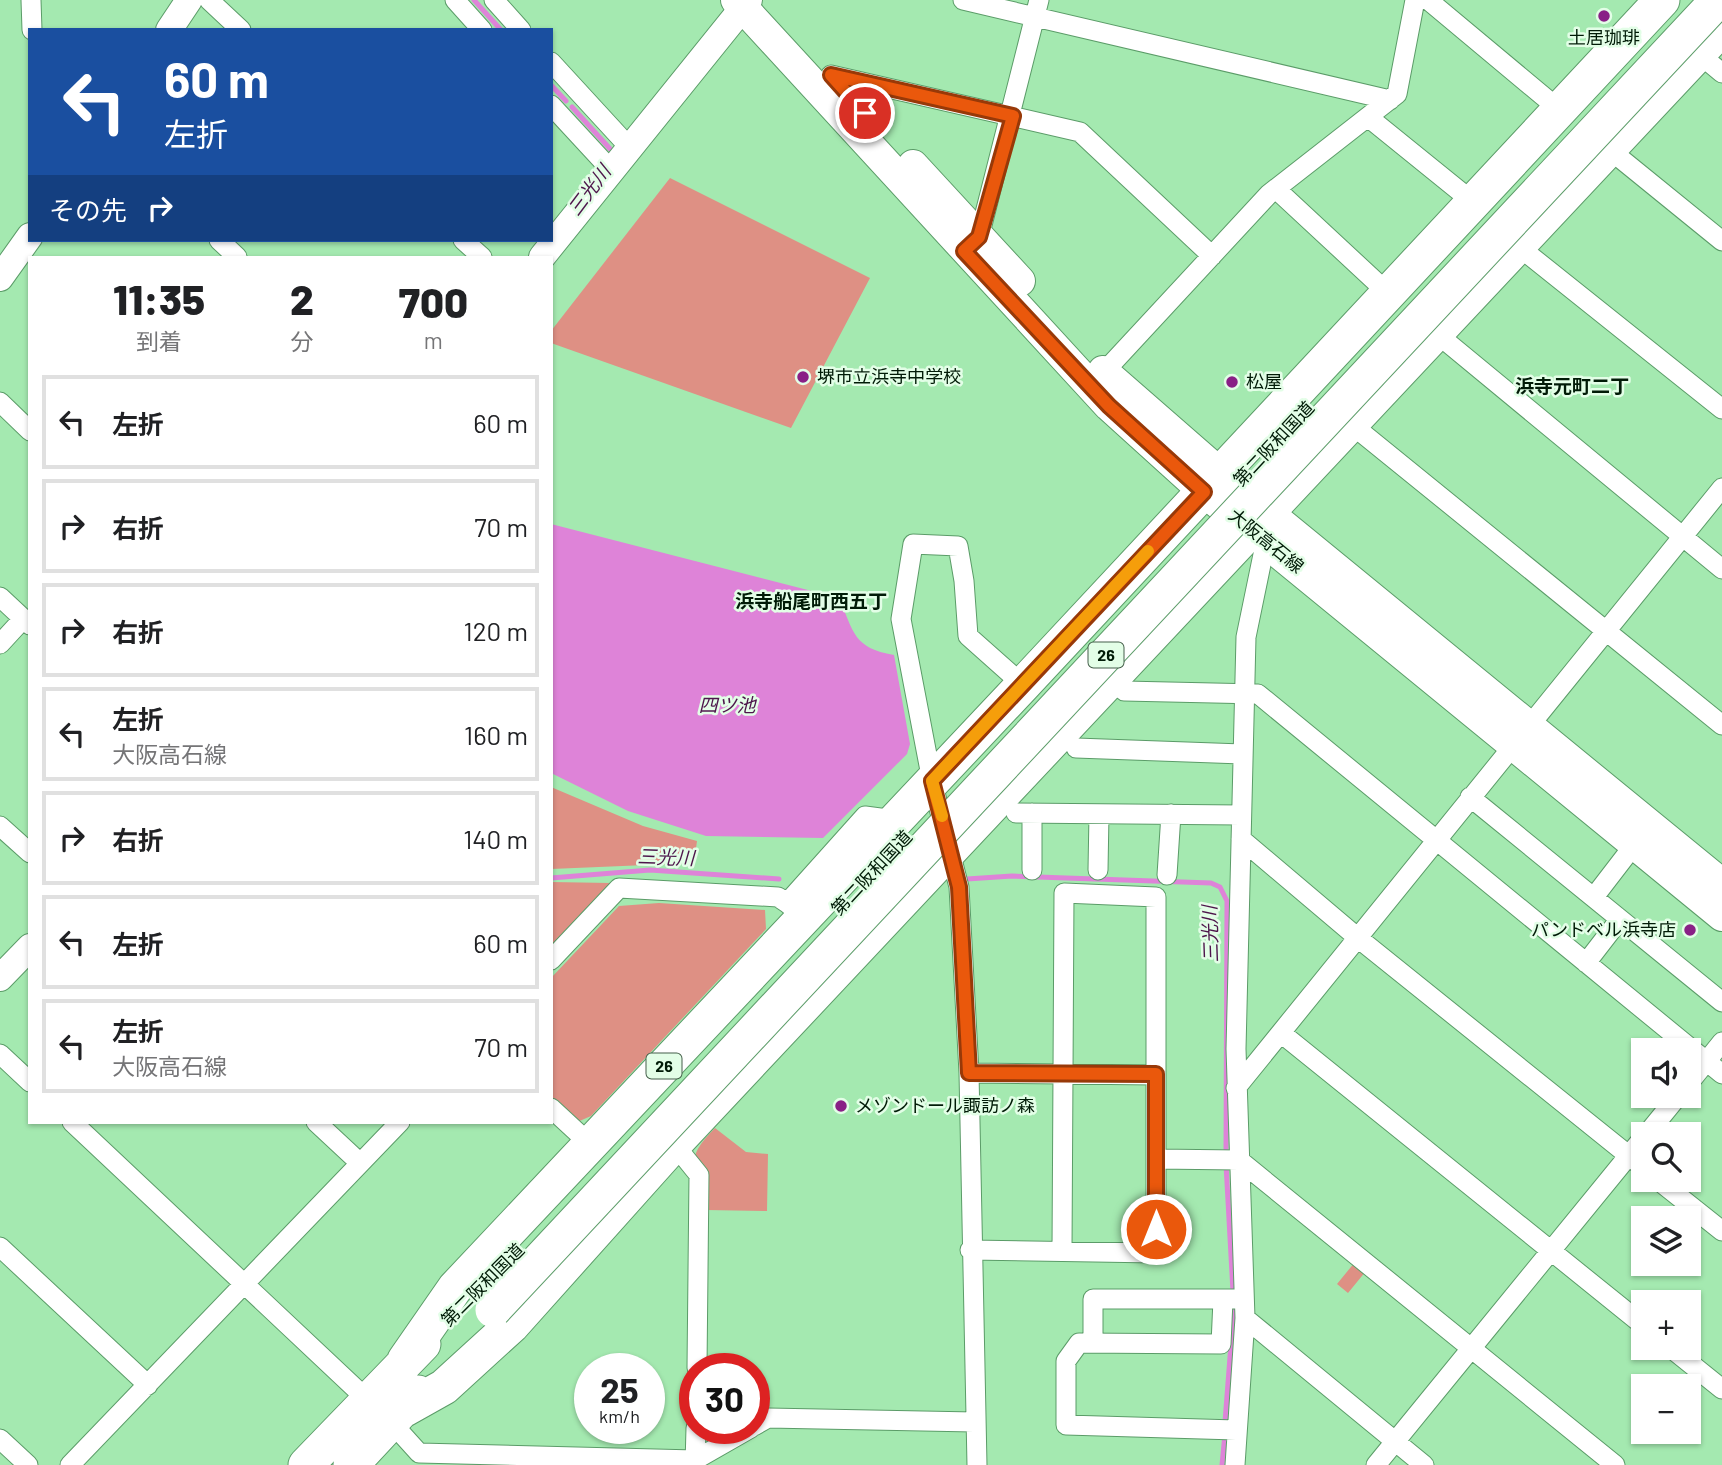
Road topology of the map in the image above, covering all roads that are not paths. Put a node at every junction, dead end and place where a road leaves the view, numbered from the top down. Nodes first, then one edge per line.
1 (31, 0) edge
2 (189, 0) edge
3 (209, 0) edge
4 (455, 0) edge
5 (494, 0) edge
6 (963, 0) edge
7 (1415, 0) edge
8 (1427, 0) edge
9 (1690, 0) edge
10 (1718, 0) edge
11 (747, 2) edge
12 (1649, 4) edge
13 (1037, 9) edge
14 (1722, 27) edge
15 (32, 28) edge
16 (170, 28) edge
17 (239, 28) edge
18 (480, 28) edge
19 (519, 28) edge
20 (1710, 63) edge
21 (553, 65) edge
22 (831, 75) junction
23 (1390, 100) junction
24 (553, 107) edge
25 (1561, 111) junction
26 (1013, 116) junction
27 (1368, 117) junction
28 (1610, 150) junction
29 (620, 160) junction
30 (1276, 189) junction
31 (1473, 202) junction
32 (221, 242) edge
33 (465, 242) edge
34 (1722, 242) edge
35 (972, 244) junction
36 (31, 246) edge
37 (1518, 246) junction
38 (236, 256) edge
39 (481, 256) edge
40 (543, 256) edge
41 (1212, 256) junction
42 (0, 278) edge
43 (1389, 294) junction
44 (1436, 332) junction
45 (1104, 372) junction
46 (0, 402) edge
47 (1722, 409) edge
48 (1351, 424) junction
49 (28, 429) edge
50 (1212, 483) junction
51 (1722, 488) edge
52 (1262, 527) junction
53 (1682, 536) junction
54 (1722, 569) edge
55 (0, 597) edge
56 (26, 622) edge
57 (1606, 629) junction
58 (0, 644) edge
59 (1023, 685) junction
60 (1124, 691) dead end
61 (1245, 694) junction
62 (1722, 725) edge
63 (1519, 736) junction
64 (1076, 748) dead end
65 (1242, 754) junction
66 (932, 781) junction
67 (1470, 797) junction
68 (1099, 814) junction
69 (1171, 814) junction
70 (1241, 815) junction
71 (0, 826) edge
72 (1241, 839) junction
73 (1435, 839) junction
74 (1634, 845) junction
75 (952, 848) junction
76 (28, 851) edge
77 (1032, 870) dead end
78 (1098, 870) dead end
79 (1167, 875) dead end
80 (1722, 884) edge
81 (1594, 897) junction
82 (795, 910) junction
83 (1722, 916) edge
84 (1620, 919) junction
85 (1358, 938) junction
86 (28, 949) edge
87 (553, 958) edge
88 (1586, 963) junction
89 (0, 978) edge
90 (1722, 1002) edge
91 (1281, 1033) junction
92 (1722, 1042) edge
93 (0, 1054) edge
94 (1706, 1062) junction
95 (1701, 1068) edge
96 (969, 1073) junction
97 (1062, 1074) junction
98 (1156, 1074) junction
99 (1722, 1074) edge
100 (28, 1080) edge
101 (1236, 1088) junction
102 (1668, 1108) edge
103 (553, 1110) edge
104 (1657, 1122) edge
105 (74, 1124) edge
106 (318, 1124) edge
107 (398, 1124) edge
108 (674, 1144) junction
109 (591, 1145) junction
110 (1631, 1157) edge
111 (1156, 1159) junction
112 (1228, 1160) junction
113 (360, 1163) junction
114 (1631, 1166) edge
115 (1673, 1192) edge
116 (1722, 1231) edge
117 (0, 1247) edge
118 (970, 1250) junction
119 (1062, 1251) junction
120 (1551, 1251) junction
121 (244, 1284) junction
122 (1223, 1300) junction
123 (1244, 1308) junction
124 (1631, 1315) edge
125 (1093, 1343) junction
126 (1471, 1348) junction
127 (697, 1353) edge
128 (405, 1360) junction
129 (1686, 1360) edge
130 (148, 1385) junction
131 (1722, 1389) edge
132 (387, 1411) junction
133 (770, 1418) edge
134 (974, 1422) junction
135 (1236, 1430) junction
136 (0, 1438) edge
137 (1395, 1441) junction
138 (696, 1444) edge
139 (725, 1444) edge
140 (419, 1459) edge
141 (695, 1462) edge
142 (28, 1465) edge
143 (70, 1465) edge
144 (306, 1465) edge
145 (351, 1465) edge
146 (976, 1465) edge
147 (1235, 1465) edge
148 (1376, 1465) edge
149 (1424, 1465) edge
150 (1615, 1465) edge

1 - 15 street
2 - 16 street
3 - 17 street
4 - 18 street
5 - 19 street
6 - 13 street
7 - 23 street
8 - 25 street
9 - 128 highway, 第二阪和国道 / 26
10 - 132 highway, 第二阪和国道 / 26, bridge
11 - 22 main road, 大阪高石線
11 - 29 street
11 - 35 main road, 大阪高石線
12 - 25 highway, 26
13 - 23 street
13 - 26 street
14 - 20 highway, 26
20 - 28 highway, 26
21 - 29 street
22 - 26 street
22 - 35 main road, 大阪高石線
23 - 27 street
24 - 29 street
25 - 31 highway, 26
26 - 35 street
26 - 41 street
27 - 30 street
27 - 31 street
28 - 34 street
28 - 37 highway, 26
29 - 40 street
30 - 41 street
30 - 43 street
31 - 43 highway, 26
32 - 38 street
33 - 39 street
35 - 45 main road, 大阪高石線
35 - 50 main road, 大阪高石線
36 - 42 street
37 - 44 highway, 26
37 - 47 street
41 - 45 street
43 - 50 highway, 26
44 - 48 highway, 26
44 - 53 street
45 - 50 main road, 大阪高石線
46 - 49 street
48 - 52 highway, 26
48 - 57 street
50 - 52 main road, 大阪高石線
50 - 59 highway, 26
51 - 53 street
52 - 61 street
52 - 63 main road, 大阪高石線
52 - 75 highway, 26
53 - 54 street
53 - 57 street
55 - 56 street
56 - 58 street
57 - 62 street
57 - 63 street
59 - 66 highway, 26
59 - 66 street
60 - 61 street
61 - 65 street
61 - 73 street
63 - 67 street
63 - 74 main road, 大阪高石線
63 - 80 main road, 大阪高石線
64 - 65 street
65 - 70 street
66 - 75 street
66 - 82 highway, 26
67 - 73 street
67 - 81 street
68 - 69 street
68 - 77 street
68 - 78 street
69 - 70 street
69 - 79 street
70 - 72 street
71 - 76 street
72 - 85 street
72 - 101 street
73 - 85 street
73 - 88 street
74 - 81 street
74 - 83 main road, 大阪高石線
75 - 96 street
75 - 108 highway, 26
81 - 84 street
82 - 87 street
82 - 109 highway, 26
84 - 88 street
84 - 90 street
85 - 91 street
85 - 110 street
86 - 89 street
88 - 94 street
91 - 101 street
91 - 120 street
92 - 94 street
93 - 100 street
94 - 95 street
94 - 99 street
96 - 97 street
96 - 118 street
97 - 98 street
97 - 98 street
97 - 119 street
98 - 111 street
101 - 112 street
102 - 104 street
103 - 109 street
105 - 121 street
106 - 113 street
107 - 113 street
108 - 127 street
108 - 132 highway, 26
109 - 128 highway, 26
111 - 112 street
111 - 119 street
112 - 123 street
112 - 126 street
113 - 121 street
114 - 120 street
115 - 116 street
117 - 130 street
118 - 119 street
118 - 134 street
120 - 124 street
120 - 126 street
121 - 130 street
121 - 132 street
122 - 123 street
122 - 125 street
122 - 125 street
123 - 135 street
123 - 137 street
125 - 135 street
126 - 137 street
126 - 150 street
128 - 132 highway, 第二阪和国道 / 26
129 - 131 street
130 - 143 street
132 - 140 street
132 - 144 highway, 第二阪和国道 / 26
132 - 145 highway, 第二阪和国道 / 26
133 - 134 street
134 - 146 street
135 - 147 street
136 - 142 street
137 - 148 street
137 - 149 street
138 - 141 street
139 - 141 street
140 - 141 street

